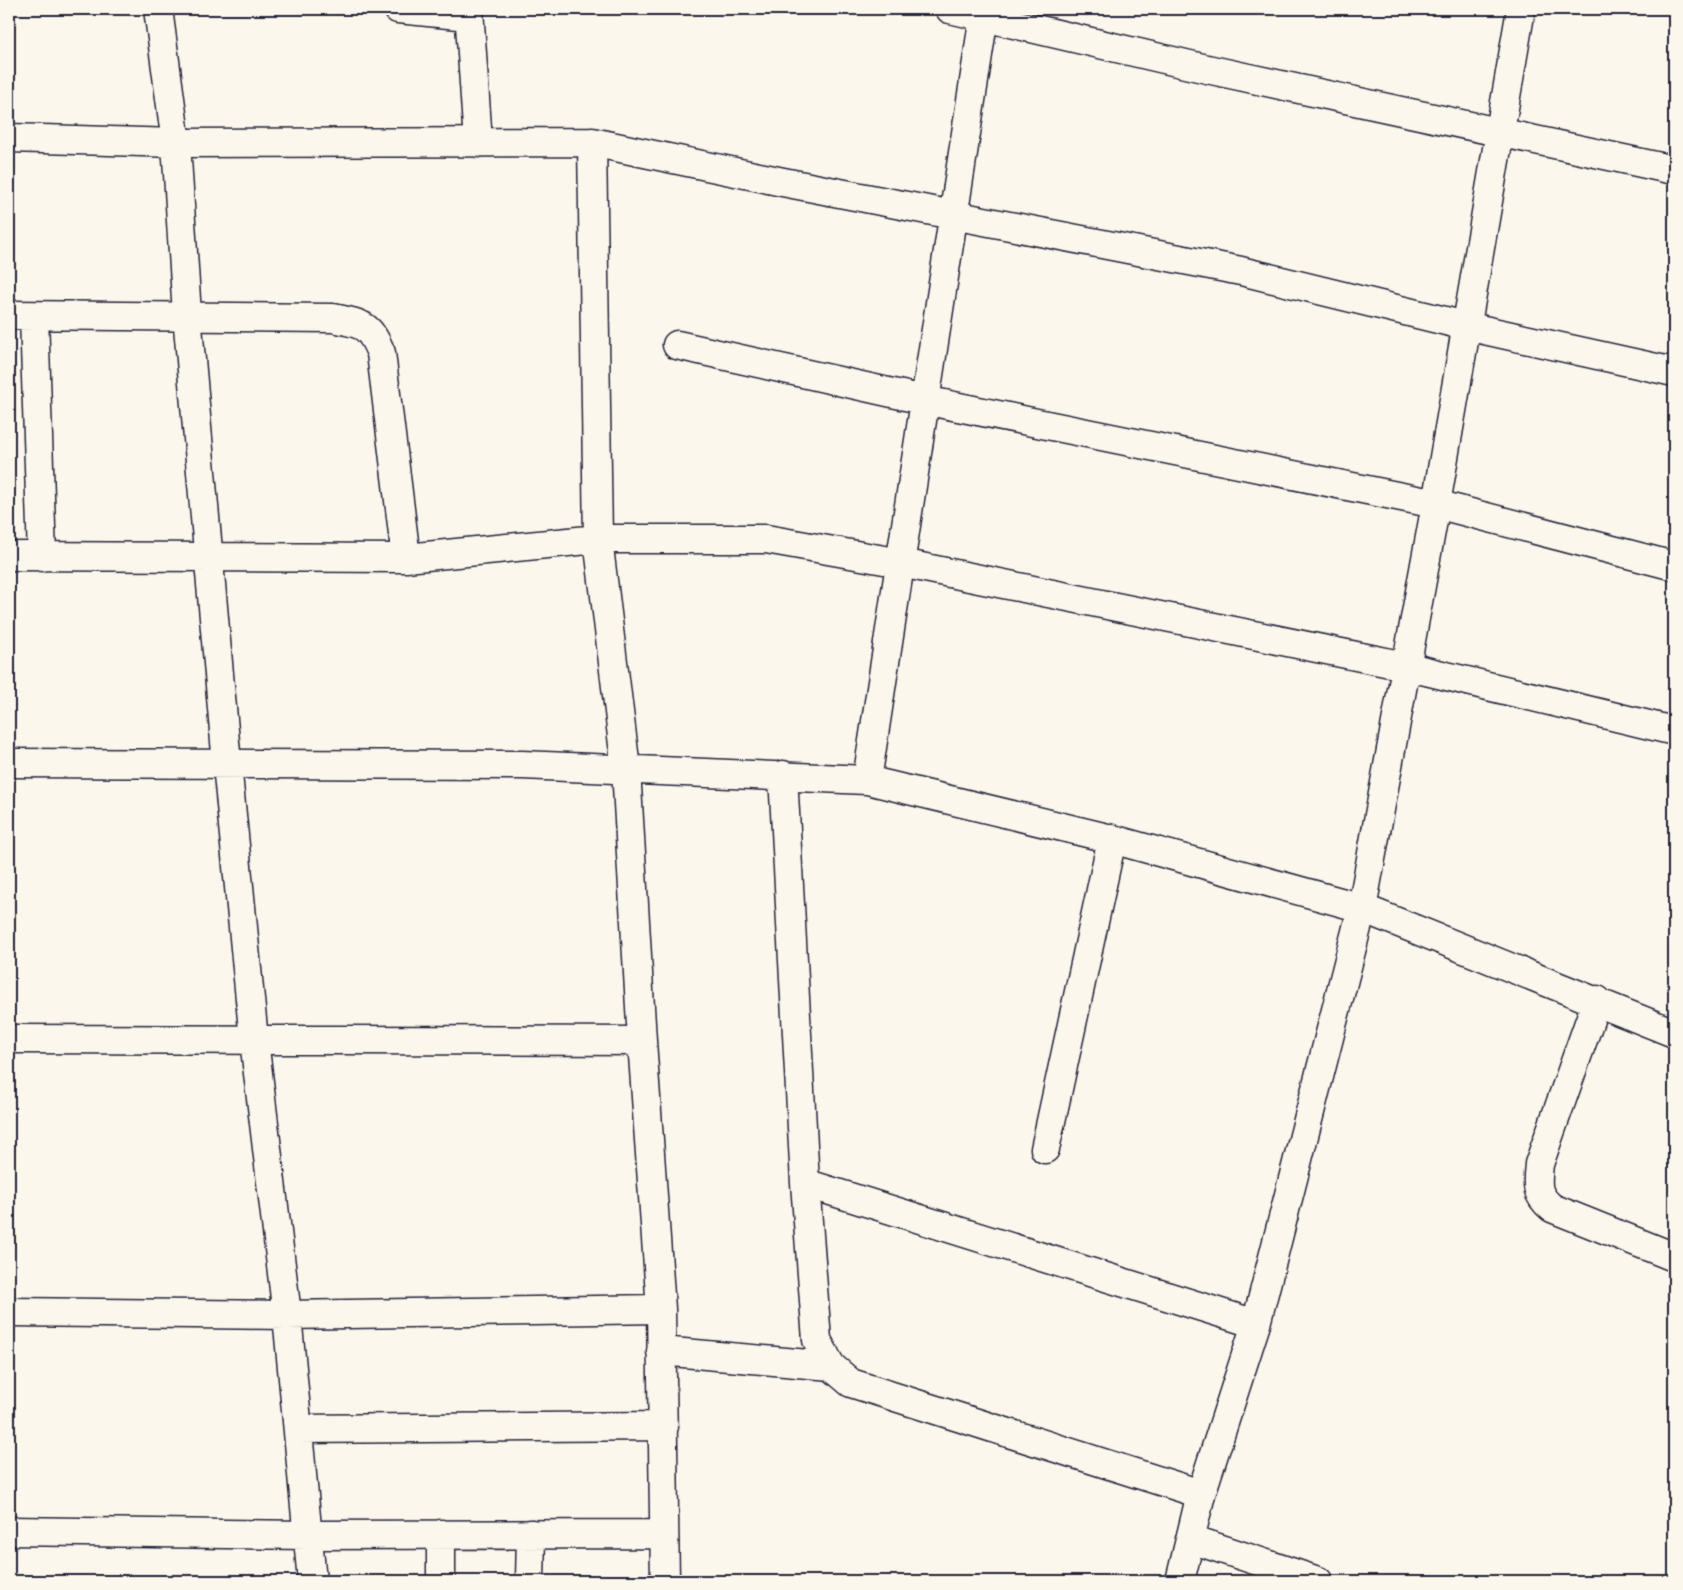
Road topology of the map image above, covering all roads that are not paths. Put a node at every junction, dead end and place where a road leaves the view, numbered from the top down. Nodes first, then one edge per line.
1 (158, 9) edge
2 (398, 9) edge
3 (950, 9) edge
4 (1521, 9) edge
5 (984, 12) edge
6 (469, 13) edge
7 (1499, 130) junction
8 (9, 138) edge
9 (592, 142) junction
10 (176, 143) junction
11 (478, 143) junction
12 (1674, 170) edge
13 (955, 215) junction
14 (22, 316) edge
15 (187, 316) junction
16 (1466, 326) junction
17 (677, 345) dead end
18 (1674, 372) edge
19 (924, 400) junction
20 (1436, 504) junction
21 (598, 539) junction
22 (9, 556) edge
23 (42, 557) junction
24 (208, 557) junction
25 (406, 558) junction
26 (901, 563) junction
27 (1674, 566) edge
28 (1405, 666) junction
29 (1674, 731) edge
30 (9, 763) edge
31 (227, 764) junction
32 (626, 769) junction
33 (783, 775) junction
34 (867, 780) junction
35 (1112, 839) junction
36 (1362, 908) junction
37 (1596, 1000) junction
38 (1674, 1033) edge
39 (9, 1038) edge
40 (254, 1040) junction
41 (642, 1041) junction
42 (1045, 1149) dead end
43 (804, 1183) junction
44 (1674, 1256) edge
45 (661, 1309) junction
46 (9, 1312) edge
47 (287, 1315) junction
48 (1256, 1324) junction
49 (661, 1351) junction
50 (831, 1366) junction
51 (664, 1426) junction
52 (298, 1429) junction
53 (1201, 1494) junction
54 (9, 1531) edge
55 (307, 1534) junction
56 (441, 1534) junction
57 (531, 1534) junction
58 (664, 1534) junction
59 (1191, 1539) junction
60 (312, 1581) edge
61 (441, 1581) edge
62 (530, 1581) edge
63 (665, 1581) edge
64 (1180, 1581) edge
65 (1318, 1581) edge

1 - 10 street
2 - 6 street
3 - 5 street
4 - 7 street
5 - 7 street
5 - 13 street
6 - 11 street
7 - 12 street
7 - 16 street
8 - 10 street
9 - 11 street
9 - 13 street
9 - 21 street
10 - 11 street
10 - 15 street
13 - 16 street
13 - 19 street
14 - 15 street
14 - 23 street
15 - 24 street
15 - 25 street
16 - 18 street
16 - 20 street
17 - 19 street
19 - 20 street
19 - 26 street
20 - 27 street
20 - 28 street
21 - 25 street
21 - 26 street
21 - 32 street
22 - 23 street
23 - 24 street
24 - 25 street
24 - 31 street
26 - 28 street
26 - 34 street
28 - 29 street
28 - 36 street
30 - 31 street
31 - 32 street
31 - 40 street
32 - 33 street
32 - 41 street
33 - 34 street
33 - 43 street
34 - 35 street
35 - 36 street
35 - 42 street
36 - 37 street
36 - 48 street
37 - 38 street
37 - 44 street
39 - 40 street
40 - 41 street
40 - 47 street
41 - 45 street
43 - 48 street
43 - 50 street
45 - 47 street
45 - 49 street
46 - 47 street
47 - 52 street
48 - 53 street
49 - 50 street
49 - 51 street
50 - 53 street
51 - 52 street
51 - 58 street
52 - 55 street
53 - 59 street
54 - 55 street
55 - 56 street
55 - 60 street
56 - 57 street
56 - 61 street
57 - 58 street
57 - 62 street
58 - 63 street
59 - 64 street
59 - 65 street

